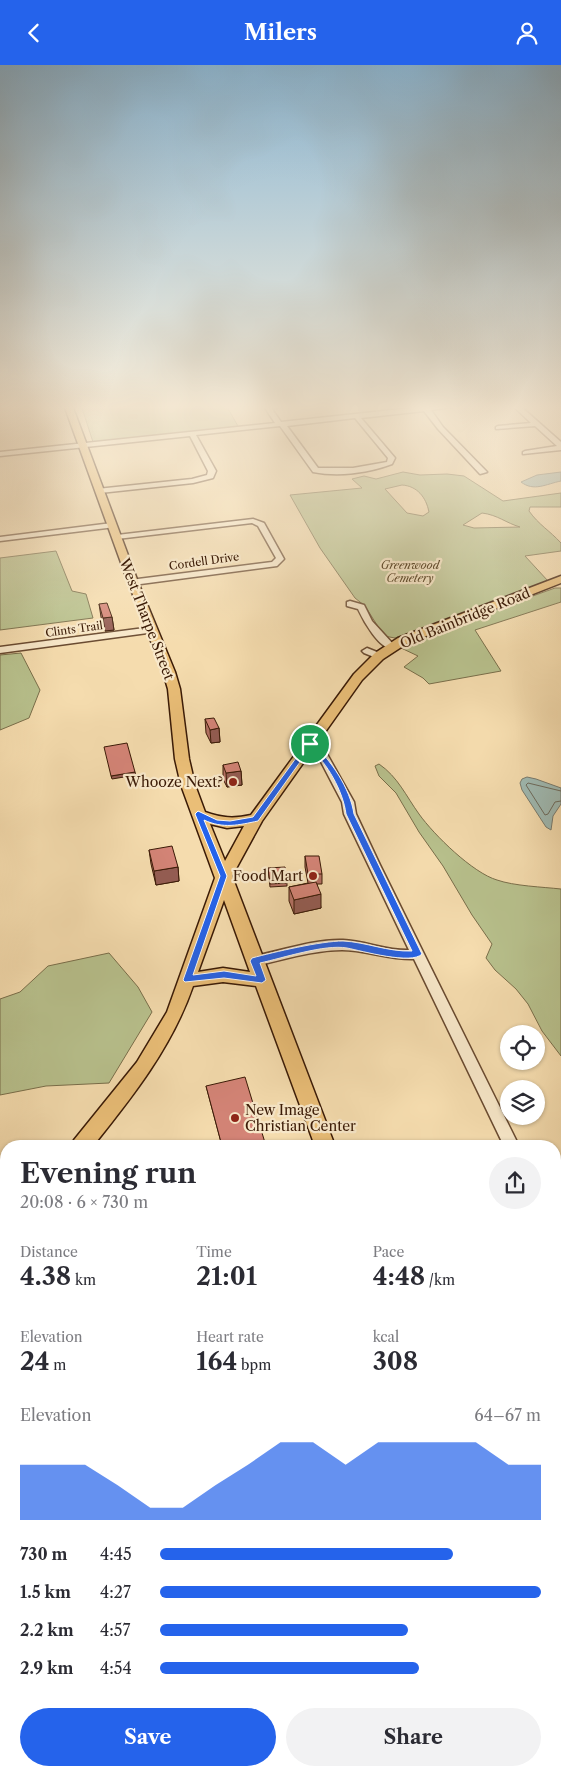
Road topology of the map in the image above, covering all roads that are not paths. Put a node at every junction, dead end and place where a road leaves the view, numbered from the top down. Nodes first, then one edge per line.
1 (98, 485) edge
2 (157, 485) edge
3 (100, 491) junction
4 (112, 525) junction
5 (0, 536) edge
6 (117, 537) junction
7 (561, 579) edge
8 (132, 582) junction
9 (350, 604) dead end
10 (152, 630) junction
11 (391, 647) junction
12 (0, 650) edge
13 (366, 651) dead end
14 (379, 656) junction
15 (310, 744) junction
16 (198, 814) junction
17 (256, 819) junction
18 (224, 876) junction
19 (417, 954) junction
20 (255, 961) junction
21 (188, 980) junction
22 (262, 980) junction
23 (86, 1140) edge
24 (323, 1140) edge
25 (509, 1140) edge

1 - 3 main road, West Tharpe Street
2 - 3 street
3 - 4 main road, West Tharpe Street
4 - 5 street
4 - 6 main road, West Tharpe Street
6 - 8 main road, West Tharpe Street
6 - 8 street, Cordell Drive
7 - 11 main road, Old Bainbridge Road
8 - 10 main road, West Tharpe Street
9 - 11 street
10 - 12 street, Clints Trail
10 - 16 main road, West Tharpe Street
11 - 14 main road, Old Bainbridge Road
13 - 14 street
14 - 15 main road, Old Bainbridge Road
15 - 17 main road, Old Bainbridge Road
15 - 19 street
16 - 17 main road
16 - 18 main road, West Tharpe Street
17 - 18 main road, Old Bainbridge Road
18 - 20 main road, West Tharpe Street
18 - 21 main road, Old Bainbridge Road
19 - 20 street
19 - 25 street
20 - 22 main road, West Tharpe Street
21 - 22 main road
21 - 23 main road, Old Bainbridge Road
22 - 24 main road, West Tharpe Street

